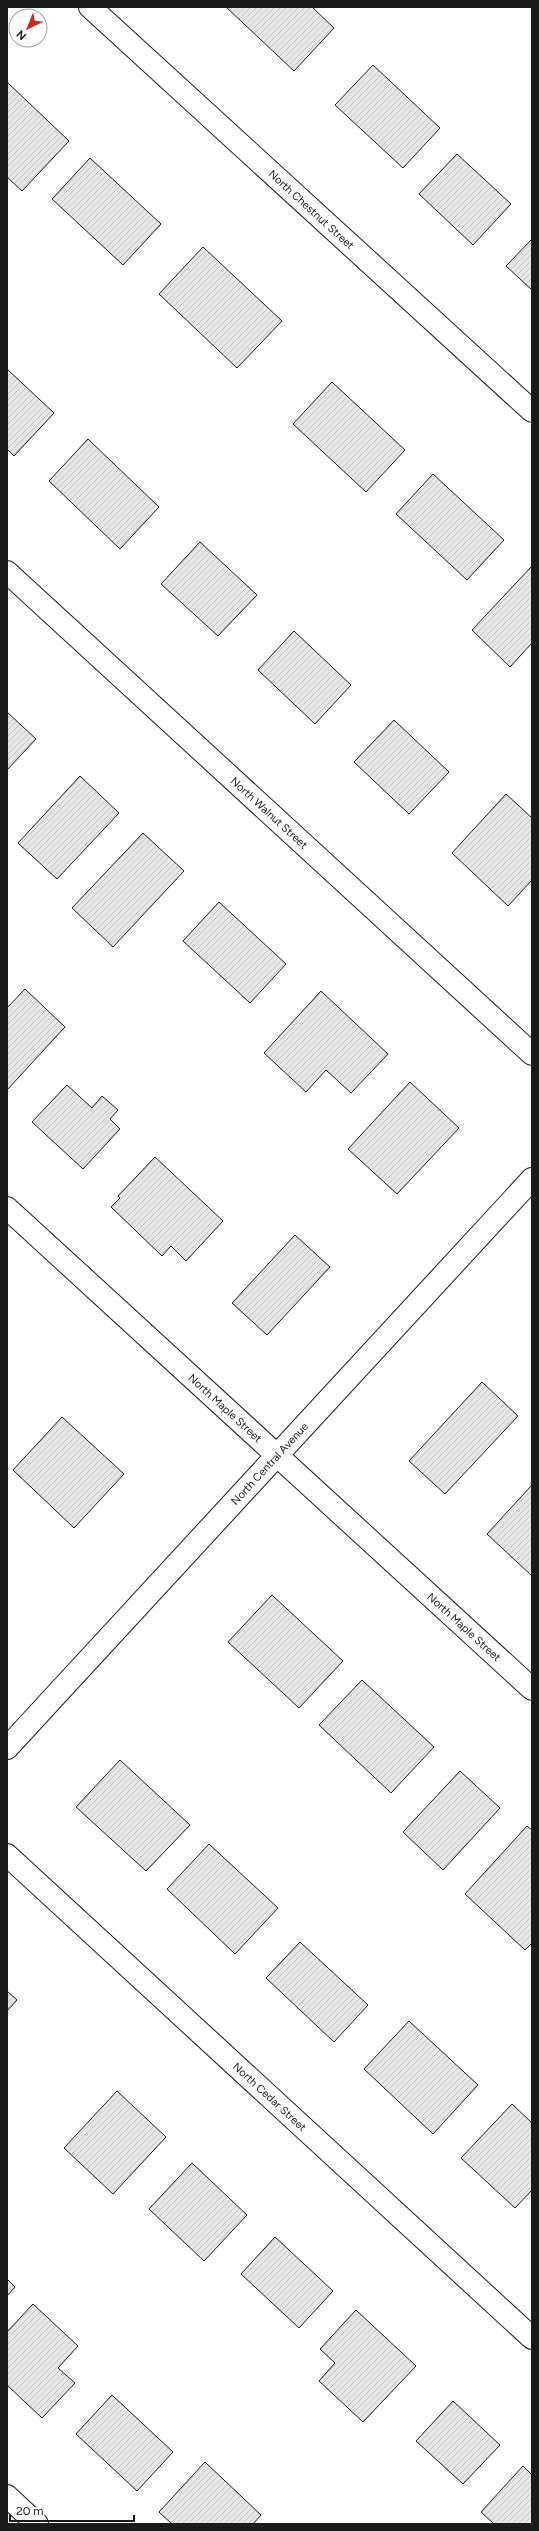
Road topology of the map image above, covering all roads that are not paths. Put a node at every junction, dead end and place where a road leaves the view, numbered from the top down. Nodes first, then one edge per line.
1 (90, 7) edge
2 (532, 411) edge
3 (7, 572) edge
4 (532, 1054) edge
5 (532, 1179) edge
6 (7, 1208) edge
7 (277, 1456) junction
8 (532, 1689) edge
9 (7, 1748) edge
10 (7, 1855) edge
11 (532, 2338) edge
12 (7, 2496) edge
13 (37, 2524) edge

1 - 2 street, North Chestnut Street
3 - 4 street, North Walnut Street
5 - 7 street, North Central Avenue
6 - 7 street, North Maple Street
7 - 8 street, North Maple Street
7 - 9 street, North Central Avenue
10 - 11 street, North Cedar Street
12 - 13 street

